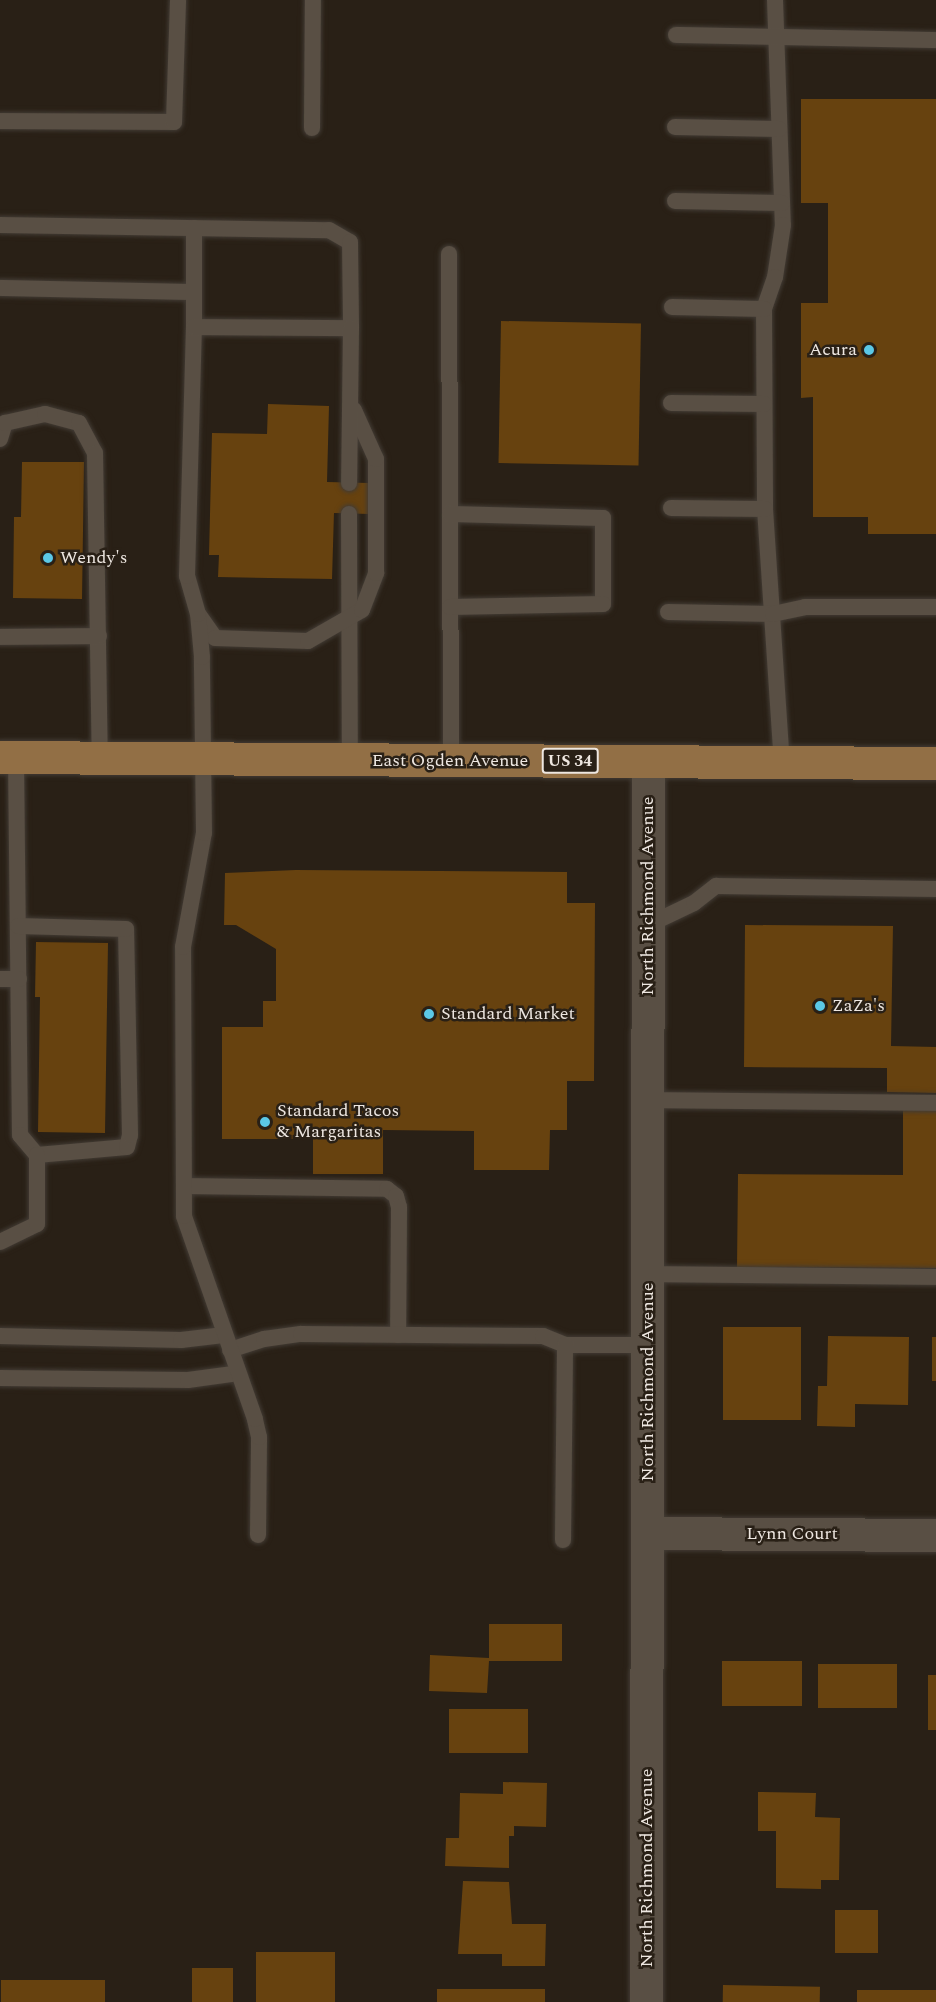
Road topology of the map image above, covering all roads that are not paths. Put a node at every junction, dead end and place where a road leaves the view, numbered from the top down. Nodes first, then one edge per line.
1 (178, 0) edge
2 (313, 0) edge
3 (775, 0) edge
4 (676, 35) dead end
5 (776, 37) junction
6 (936, 40) edge
7 (0, 121) edge
8 (675, 127) dead end
9 (312, 128) dead end
10 (780, 129) junction
11 (675, 201) dead end
12 (782, 203) junction
13 (0, 225) edge
14 (194, 228) junction
15 (449, 254) dead end
16 (0, 288) edge
17 (194, 292) junction
18 (672, 307) dead end
19 (764, 309) junction
20 (194, 327) junction
21 (351, 328) junction
22 (351, 402) junction
23 (671, 403) dead end
24 (764, 404) junction
25 (2, 425) edge
26 (348, 483) dead end
27 (671, 508) dead end
28 (765, 509) junction
29 (349, 514) dead end
30 (450, 514) junction
31 (450, 607) junction
32 (936, 607) edge
33 (668, 612) dead end
34 (198, 614) junction
35 (773, 614) junction
36 (350, 621) junction
37 (99, 636) junction
38 (0, 637) edge
39 (8, 757) edge
40 (100, 759) junction
41 (205, 759) junction
42 (350, 760) junction
43 (451, 761) junction
44 (648, 762) junction
45 (782, 762) junction
46 (936, 763) edge
47 (936, 888) edge
48 (648, 924) junction
49 (18, 926) junction
50 (19, 979) junction
51 (0, 980) edge
52 (648, 1100) junction
53 (936, 1102) edge
54 (37, 1155) junction
55 (184, 1186) junction
56 (0, 1242) edge
57 (648, 1274) junction
58 (936, 1277) edge
59 (398, 1335) junction
60 (0, 1336) edge
61 (227, 1342) junction
62 (565, 1345) junction
63 (648, 1345) junction
64 (239, 1373) junction
65 (0, 1378) edge
66 (648, 1533) junction
67 (258, 1535) dead end
68 (936, 1535) edge
69 (563, 1539) dead end
70 (646, 2002) edge

1 - 7 lane
2 - 9 lane
3 - 5 lane
4 - 5 lane
5 - 6 lane
5 - 10 lane
8 - 10 lane
10 - 12 lane
11 - 12 lane
12 - 19 lane
13 - 14 lane
14 - 17 lane
14 - 21 lane
15 - 30 lane
16 - 17 lane
17 - 20 lane
18 - 19 lane
19 - 24 lane
20 - 21 lane
20 - 34 lane
21 - 22 lane
22 - 26 lane
22 - 36 lane
23 - 24 lane
24 - 28 lane
25 - 37 lane
27 - 28 lane
28 - 35 lane
29 - 36 lane
30 - 31 lane
30 - 31 lane
31 - 43 lane
32 - 35 lane
33 - 35 lane
34 - 36 lane
34 - 41 lane
35 - 45 lane
36 - 42 lane
37 - 38 lane
37 - 40 lane
39 - 40 main road, East Ogden Avenue / US 34
39 - 49 lane
40 - 41 main road, East Ogden Avenue / US 34
41 - 42 main road, East Ogden Avenue / US 34
41 - 55 lane
42 - 43 main road, East Ogden Avenue / US 34
43 - 44 main road, East Ogden Avenue / US 34
44 - 45 main road, East Ogden Avenue / US 34
44 - 48 street, North Richmond Avenue
45 - 46 main road, East Ogden Avenue / US 34
47 - 48 lane
48 - 52 street, North Richmond Avenue
49 - 50 lane
49 - 54 lane
50 - 51 lane
50 - 54 lane
52 - 53 lane
52 - 57 street, North Richmond Avenue
54 - 56 lane
55 - 59 lane
55 - 61 lane
57 - 58 lane
57 - 63 street, North Richmond Avenue
59 - 61 lane
59 - 62 lane
60 - 61 lane
61 - 64 lane
62 - 63 lane
62 - 69 lane
63 - 66 street, North Richmond Avenue
64 - 65 lane
64 - 67 lane
66 - 68 street, Lynn Court
66 - 70 street, North Richmond Avenue

